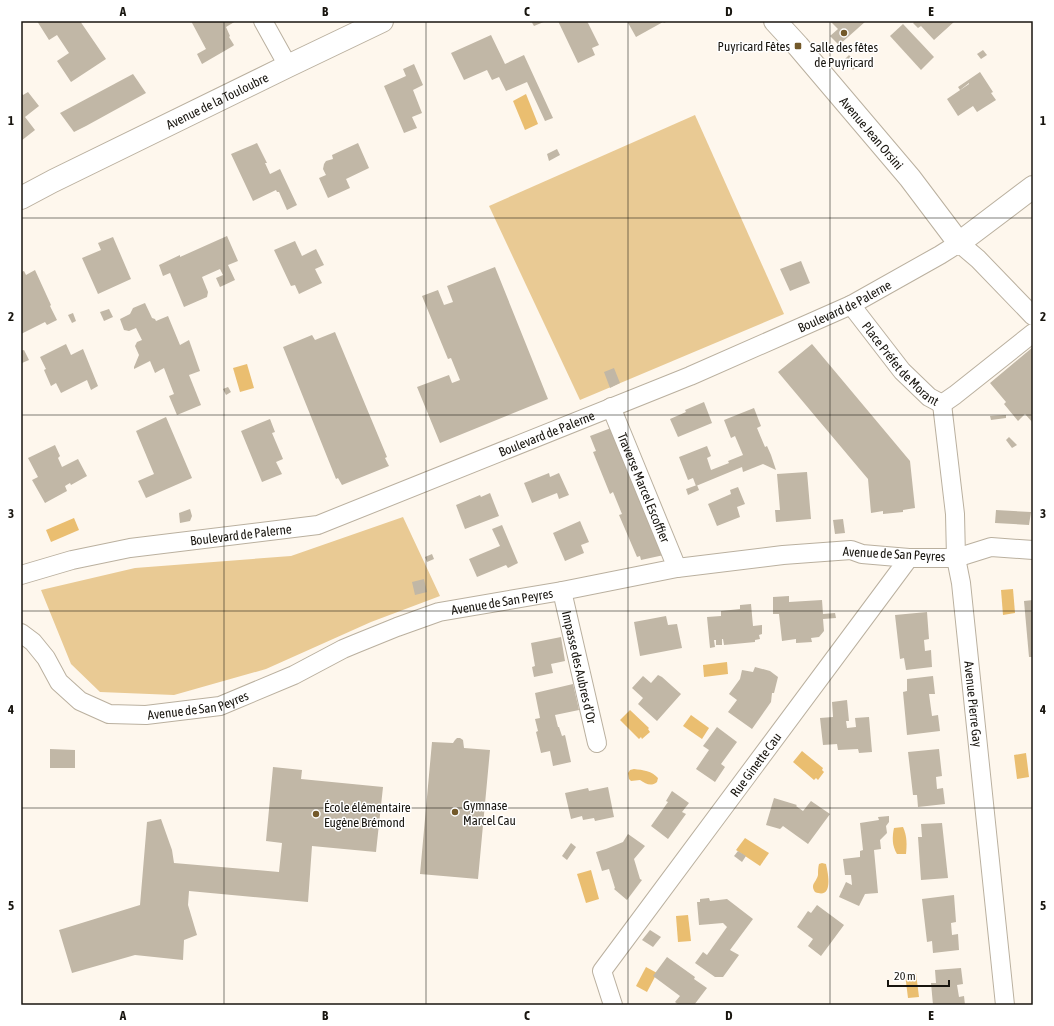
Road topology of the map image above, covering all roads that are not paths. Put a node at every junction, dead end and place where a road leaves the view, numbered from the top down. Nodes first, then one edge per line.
1 (263, 21) edge
2 (382, 21) edge
3 (772, 23) edge
4 (288, 66) junction
5 (53, 181) junction
6 (1033, 187) edge
7 (21, 191) edge
8 (21, 198) edge
9 (959, 243) junction
10 (851, 305) junction
11 (1033, 316) edge
12 (1033, 333) edge
13 (942, 404) junction
14 (611, 407) junction
15 (1033, 550) edge
16 (909, 558) junction
17 (956, 558) junction
18 (677, 568) junction
19 (21, 575) edge
20 (562, 591) junction
21 (21, 633) edge
22 (596, 743) dead end
23 (612, 1005) edge
24 (1005, 1005) edge

1 - 4 street
2 - 4 street, Avenue de la Touloubre
3 - 9 street, Avenue Jean Orsini
4 - 5 street, Avenue de la Touloubre
5 - 7 street, Avenue de la Touloubre
5 - 8 street, Avenue de la Touloubre
6 - 9 street, Boulevard de Palerne
9 - 10 street, Boulevard de Palerne
9 - 11 street
10 - 13 street, Place Préfet de Morant
10 - 14 street, Boulevard de Palerne
12 - 13 street, Place Préfet de Morant
13 - 17 street, Avenue Pierre Gay
14 - 18 street, Traverse Marcel Escoffier
14 - 19 street, Boulevard de Palerne
15 - 17 street, Avenue de San Peyres
16 - 17 street, Avenue de San Peyres
16 - 18 street, Avenue de San Peyres
16 - 23 street, Rue Ginette Cau
17 - 24 street, Avenue Pierre Gay
18 - 20 street, Avenue de San Peyres
20 - 21 street, Avenue de San Peyres
20 - 22 street, Impasse des Aubres d’Or

